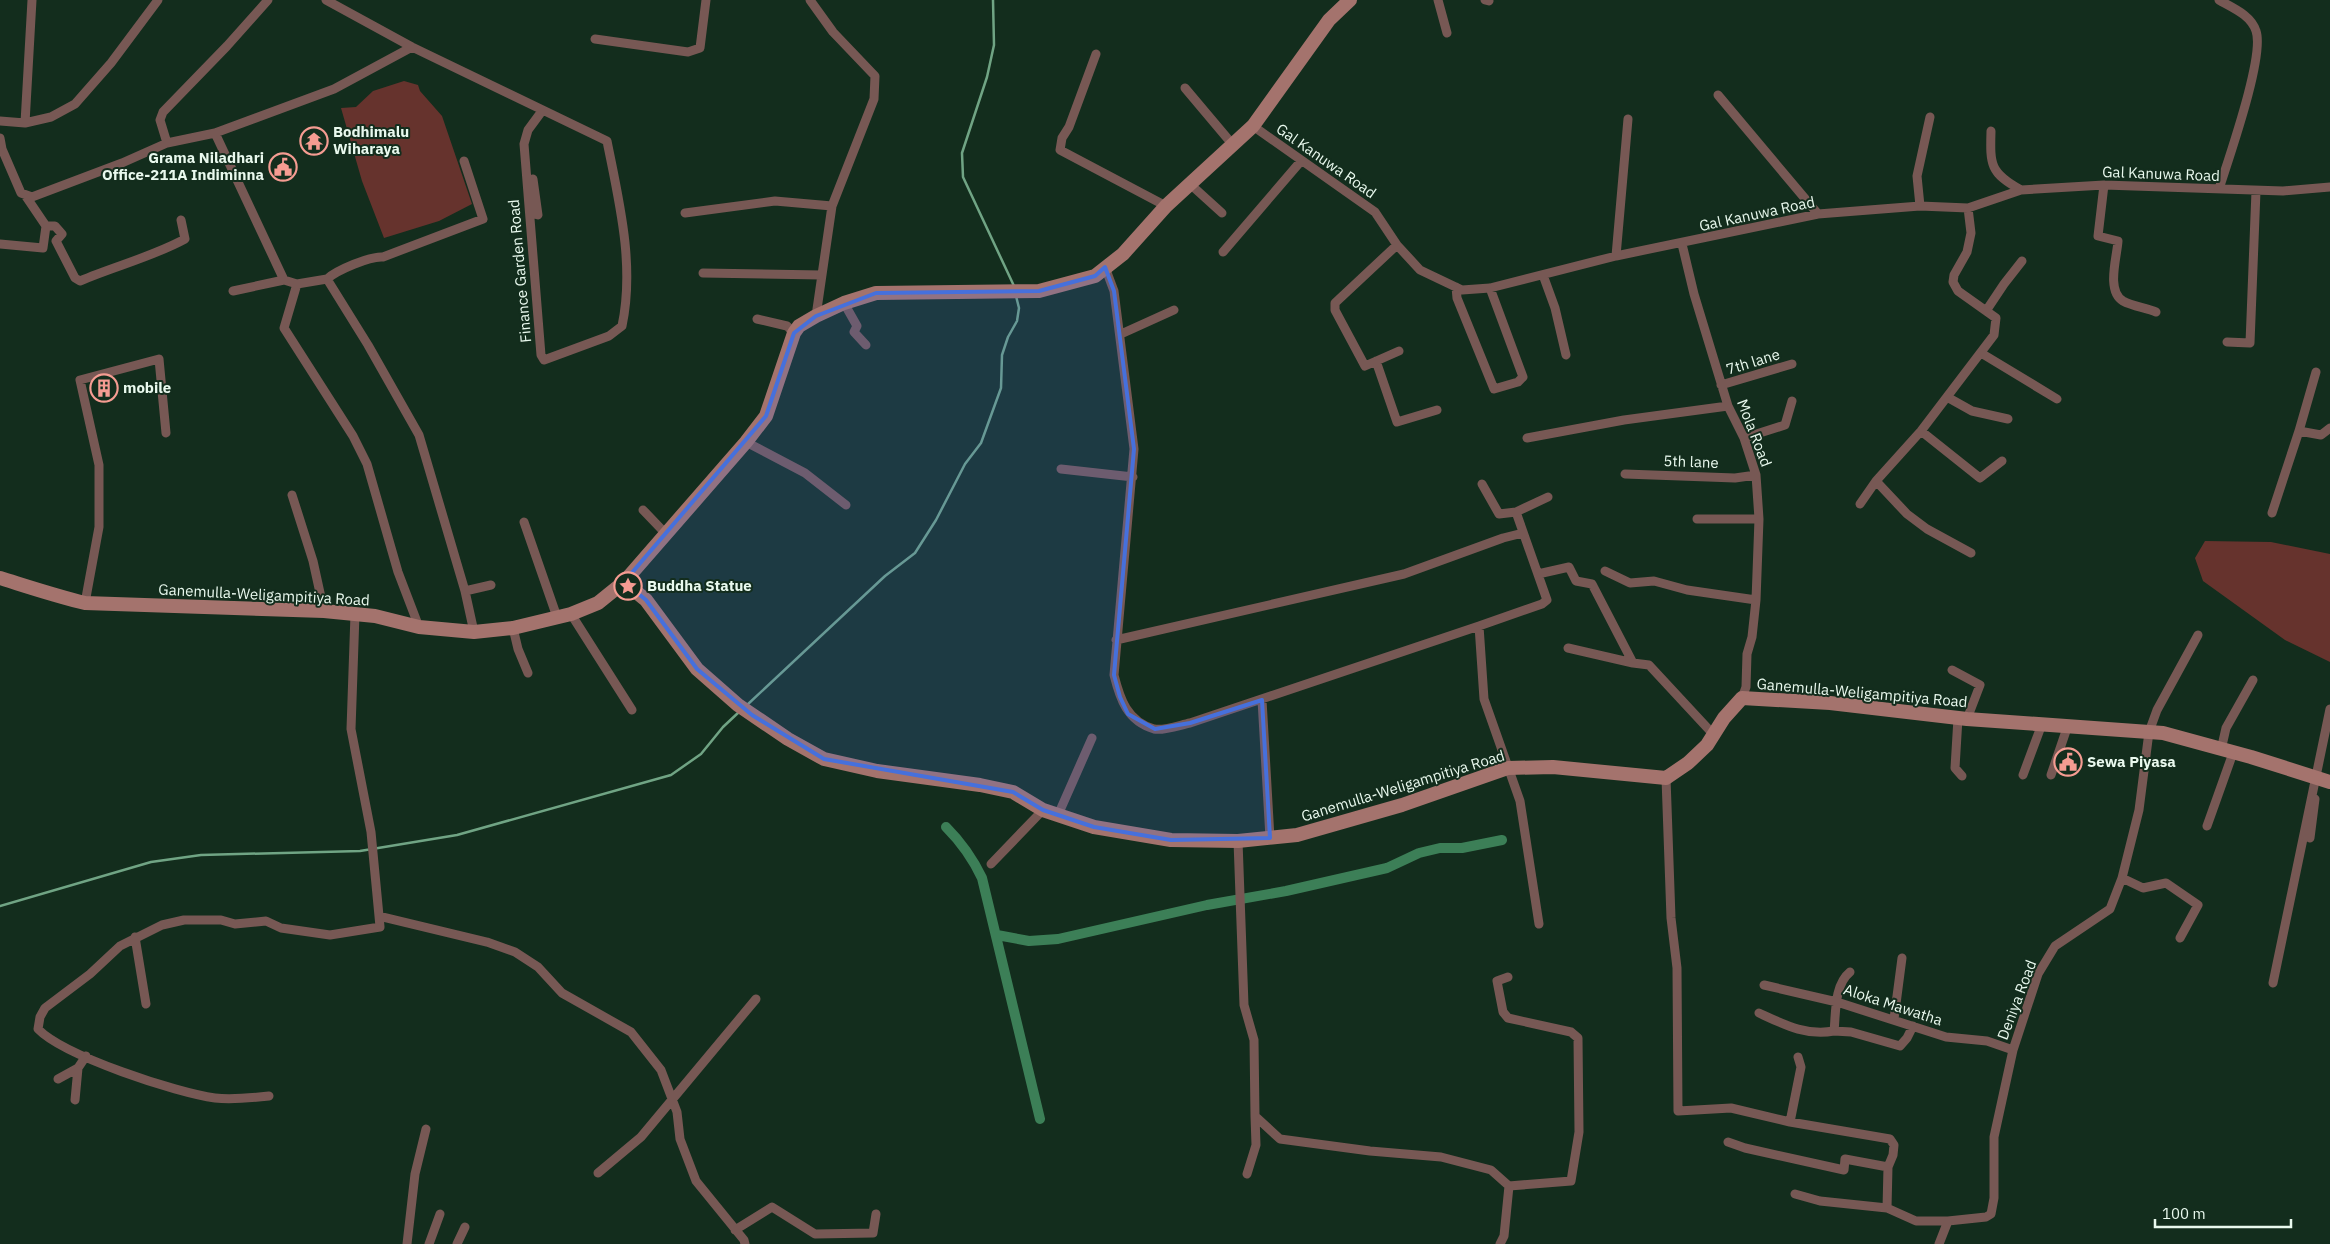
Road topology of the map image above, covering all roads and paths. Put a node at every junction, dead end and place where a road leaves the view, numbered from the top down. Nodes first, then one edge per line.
1 (32, 0) edge
2 (158, 0) edge
3 (268, 0) edge
4 (326, 0) edge
5 (706, 0) edge
6 (810, 0) edge
7 (1350, 0) edge
8 (1438, 0) edge
9 (2219, 0) edge
10 (1448, 33) dead end
11 (595, 39) dead end
12 (412, 46) junction
13 (1096, 54) dead end
14 (1185, 88) dead end
15 (1718, 94) dead end
16 (542, 111) junction
17 (1930, 117) dead end
18 (1628, 119) dead end
19 (0, 121) edge
20 (25, 124) junction
21 (1252, 126) junction
22 (1991, 131) dead end
23 (216, 133) junction
24 (0, 138) edge
25 (167, 143) junction
26 (1233, 144) junction
27 (464, 161) dead end
28 (1301, 161) junction
29 (533, 179) dead end
30 (1190, 184) junction
31 (2104, 185) junction
32 (2330, 187) edge
33 (2219, 189) junction
34 (2021, 190) junction
35 (2256, 191) junction
36 (25, 195) junction
37 (832, 206) junction
38 (1166, 206) junction
39 (1920, 206) junction
40 (1968, 208) junction
41 (530, 213) junction
42 (685, 213) dead end
43 (1222, 213) dead end
44 (1818, 214) junction
45 (182, 220) dead end
46 (46, 226) junction
47 (0, 244) edge
48 (1682, 244) junction
49 (1396, 245) junction
50 (1223, 252) dead end
51 (1616, 256) junction
52 (2022, 261) dead end
53 (1105, 267) junction
54 (703, 273) dead end
55 (822, 275) junction
56 (1543, 275) junction
57 (326, 279) junction
58 (284, 280) junction
59 (297, 284) junction
60 (1456, 287) junction
61 (1490, 288) junction
62 (233, 290) dead end
63 (844, 303) junction
64 (1174, 310) dead end
65 (1986, 311) junction
66 (2156, 312) dead end
67 (816, 316) junction
68 (757, 319) dead end
69 (794, 333) junction
70 (1121, 334) junction
71 (2227, 342) dead end
72 (866, 345) dead end
73 (1398, 351) dead end
74 (1981, 353) junction
75 (1566, 356) dead end
76 (1376, 361) junction
77 (1792, 364) dead end
78 (2316, 372) dead end
79 (1721, 385) junction
80 (1947, 397) junction
81 (2057, 399) dead end
82 (1792, 401) dead end
83 (1728, 406) junction
84 (1437, 410) dead end
85 (2008, 419) dead end
86 (2330, 428) edge
87 (1920, 431) junction
88 (2299, 431) junction
89 (166, 433) dead end
90 (1527, 438) dead end
91 (1744, 438) junction
92 (746, 442) junction
93 (2002, 461) dead end
94 (1061, 469) dead end
95 (1625, 474) dead end
96 (1756, 475) junction
97 (1133, 477) junction
98 (1876, 481) junction
99 (1482, 484) dead end
100 (292, 495) dead end
101 (1548, 497) dead end
102 (1860, 504) dead end
103 (846, 505) dead end
104 (643, 510) dead end
105 (1516, 512) junction
106 (2272, 513) dead end
107 (1697, 519) dead end
108 (1759, 519) junction
109 (524, 522) dead end
110 (1523, 533) junction
111 (666, 534) junction
112 (1971, 552) dead end
113 (1605, 571) dead end
114 (1538, 574) junction
115 (0, 578) edge
116 (624, 582) junction
117 (491, 585) dead end
118 (465, 591) junction
119 (1756, 600) junction
120 (85, 603) junction
121 (324, 611) junction
122 (355, 614) junction
123 (564, 616) junction
124 (1480, 626) junction
125 (419, 627) junction
126 (513, 628) junction
127 (474, 632) junction
128 (2198, 635) dead end
129 (1116, 640) junction
130 (1568, 648) dead end
131 (1633, 663) junction
132 (1952, 670) dead end
133 (528, 673) dead end
134 (2253, 680) dead end
135 (1742, 698) junction
136 (1262, 700) junction
137 (2330, 709) edge
138 (632, 710) dead end
139 (1963, 719) junction
140 (2042, 724) junction
141 (2068, 725) junction
142 (2149, 732) junction
143 (1713, 734) junction
144 (1092, 738) dead end
145 (2227, 751) junction
146 (1508, 768) junction
147 (2051, 774) dead end
148 (2023, 775) dead end
149 (1962, 776) dead end
150 (1666, 778) junction
151 (2321, 780) edge
152 (1043, 810) junction
153 (1058, 815) junction
154 (2207, 826) dead end
155 (1270, 838) junction
156 (2310, 838) dead end
157 (1238, 840) junction
158 (991, 864) dead end
159 (2122, 878) junction
160 (379, 916) junction
161 (1539, 924) dead end
162 (135, 937) junction
163 (2180, 938) dead end
164 (1902, 958) dead end
165 (1850, 972) dead end
166 (1508, 977) dead end
167 (2273, 984) dead end
168 (1764, 986) dead end
169 (756, 999) dead end
170 (1837, 1002) junction
171 (146, 1004) dead end
172 (1759, 1013) dead end
173 (1894, 1019) junction
174 (1913, 1026) junction
175 (1834, 1031) junction
176 (2013, 1050) junction
177 (86, 1056) junction
178 (1798, 1057) dead end
179 (78, 1068) junction
180 (58, 1079) dead end
181 (269, 1096) dead end
182 (75, 1100) dead end
183 (673, 1102) junction
184 (1255, 1116) junction
185 (1790, 1122) junction
186 (426, 1129) dead end
187 (1728, 1142) dead end
188 (1888, 1167) junction
189 (598, 1173) dead end
190 (1247, 1174) dead end
191 (1509, 1186) junction
192 (1795, 1194) dead end
193 (1887, 1208) junction
194 (440, 1214) dead end
195 (876, 1214) dead end
196 (1948, 1221) junction
197 (465, 1227) dead end
198 (735, 1230) junction
199 (407, 1244) edge
200 (428, 1244) edge
201 (457, 1244) edge
202 (745, 1244) edge
203 (1500, 1244) edge
204 (1939, 1244) edge

1 - 20 street
2 - 20 street
3 - 25 street
4 - 12 street, Finance Garden Road
5 - 11 street
6 - 37 street
7 - 21 street
8 - 10 street
9 - 33 street
12 - 16 street, Finance Garden Road
12 - 23 street
13 - 38 street
14 - 26 street
15 - 44 street
16 - 41 street, Finance Garden Road
16 - 41 street, Finance Garden Road
17 - 39 street
18 - 51 street
19 - 20 street
21 - 26 street
21 - 28 street, Gal Kanuwa Road
22 - 34 street
23 - 25 street
23 - 58 street
24 - 36 street
25 - 36 street
26 - 30 street
27 - 57 street
28 - 49 street, Gal Kanuwa Road
28 - 50 street
29 - 41 street
30 - 38 street
30 - 43 street
31 - 33 street, Gal Kanuwa Road
31 - 34 street, Gal Kanuwa Road
31 - 66 street
32 - 35 street, Gal Kanuwa Road
33 - 35 street, Gal Kanuwa Road
34 - 40 street, Gal Kanuwa Road
35 - 71 street
36 - 46 street
37 - 42 street
37 - 55 street
38 - 53 street
39 - 40 street, Gal Kanuwa Road
39 - 44 street, Gal Kanuwa Road
40 - 65 street
44 - 48 street, Gal Kanuwa Road
45 - 46 street
46 - 47 street
48 - 51 street, Gal Kanuwa Road
48 - 79 street, Mola Road
49 - 60 street, Gal Kanuwa Road
49 - 76 street
51 - 56 street, Gal Kanuwa Road
52 - 65 street
53 - 63 street
53 - 70 street
54 - 55 street
55 - 67 street
56 - 61 street, Gal Kanuwa Road
56 - 75 street
57 - 59 street
57 - 118 street
58 - 59 street
58 - 62 street
59 - 125 street
60 - 61 street, Gal Kanuwa Road
60 - 61 street
63 - 67 street
63 - 72 street
64 - 70 street
65 - 74 street
67 - 69 street
68 - 69 street
69 - 92 street
70 - 97 street
73 - 76 street
74 - 80 street
74 - 81 street
76 - 84 street
77 - 79 street, 7th lane
78 - 88 street
79 - 83 street, Mola Road
80 - 85 street
80 - 87 street
82 - 91 street
83 - 90 street
83 - 91 street, Mola Road
86 - 88 street
87 - 93 street
87 - 98 street
88 - 106 street
89 - 120 street
91 - 96 street, Mola Road
92 - 103 street
92 - 111 street
94 - 97 street
95 - 96 street, 5th lane
96 - 108 street, Mola Road
97 - 129 street
98 - 102 street
98 - 112 street
99 - 105 street
100 - 121 street
101 - 105 street
104 - 111 street
105 - 110 street
107 - 108 street
108 - 119 street, Mola Road
109 - 123 street
110 - 114 street
110 - 129 street
111 - 116 street
113 - 119 street
114 - 124 street
114 - 131 street
115 - 120 street, Ganemulla-Weligampitiya Road
116 - 123 street, Ganemulla-Weligampitiya Road
116 - 152 street, Ganemulla-Weligampitiya Road
117 - 118 street
118 - 127 street
119 - 135 street, Mola Road
120 - 121 street, Ganemulla-Weligampitiya Road
121 - 122 street, Ganemulla-Weligampitiya Road
122 - 125 street, Ganemulla-Weligampitiya Road
122 - 160 street
123 - 126 street, Ganemulla-Weligampitiya Road
123 - 138 street
124 - 136 street
124 - 146 street
125 - 127 street, Ganemulla-Weligampitiya Road
126 - 127 street, Ganemulla-Weligampitiya Road
126 - 133 street
128 - 142 street, Deniya Road
129 - 136 street
130 - 131 street
131 - 143 street
132 - 139 street
134 - 145 street
135 - 139 street, Ganemulla-Weligampitiya Road
135 - 143 street, Ganemulla-Weligampitiya Road
136 - 155 street
137 - 151 street
139 - 140 street, Ganemulla-Weligampitiya Road
139 - 149 street
140 - 141 street, Ganemulla-Weligampitiya Road
140 - 148 street
141 - 142 street, Ganemulla-Weligampitiya Road
141 - 147 street
142 - 145 street, Ganemulla-Weligampitiya Road
142 - 159 street, Deniya Road
143 - 150 street, Ganemulla-Weligampitiya Road
144 - 153 street
145 - 151 street, Ganemulla-Weligampitiya Road
145 - 154 street
146 - 150 street, Ganemulla-Weligampitiya Road
146 - 155 street, Ganemulla-Weligampitiya Road
146 - 161 street
150 - 185 street
151 - 156 street
151 - 167 street
152 - 153 street, Ganemulla-Weligampitiya Road
152 - 158 street
153 - 157 street, Ganemulla-Weligampitiya Road
155 - 157 street, Ganemulla-Weligampitiya Road
157 - 184 street
159 - 163 street
159 - 176 street, Deniya Road
160 - 162 street
160 - 183 street
162 - 171 street
162 - 177 street
164 - 173 street
165 - 170 street
166 - 191 street
168 - 170 street, Aloka Mawatha
169 - 183 street
170 - 173 street, Aloka Mawatha
170 - 175 street
172 - 175 street
173 - 174 street, Aloka Mawatha
174 - 175 street
174 - 176 street, Aloka Mawatha
176 - 196 street, Deniya Road
177 - 179 street
177 - 181 street
178 - 185 street
179 - 180 street
179 - 182 street
183 - 189 street
183 - 198 street
184 - 190 street
184 - 191 street
185 - 188 street
186 - 199 street
187 - 188 street
188 - 193 street
191 - 203 street
192 - 193 street
193 - 196 street
194 - 200 street
195 - 198 street
196 - 204 street
197 - 201 street
198 - 202 street

